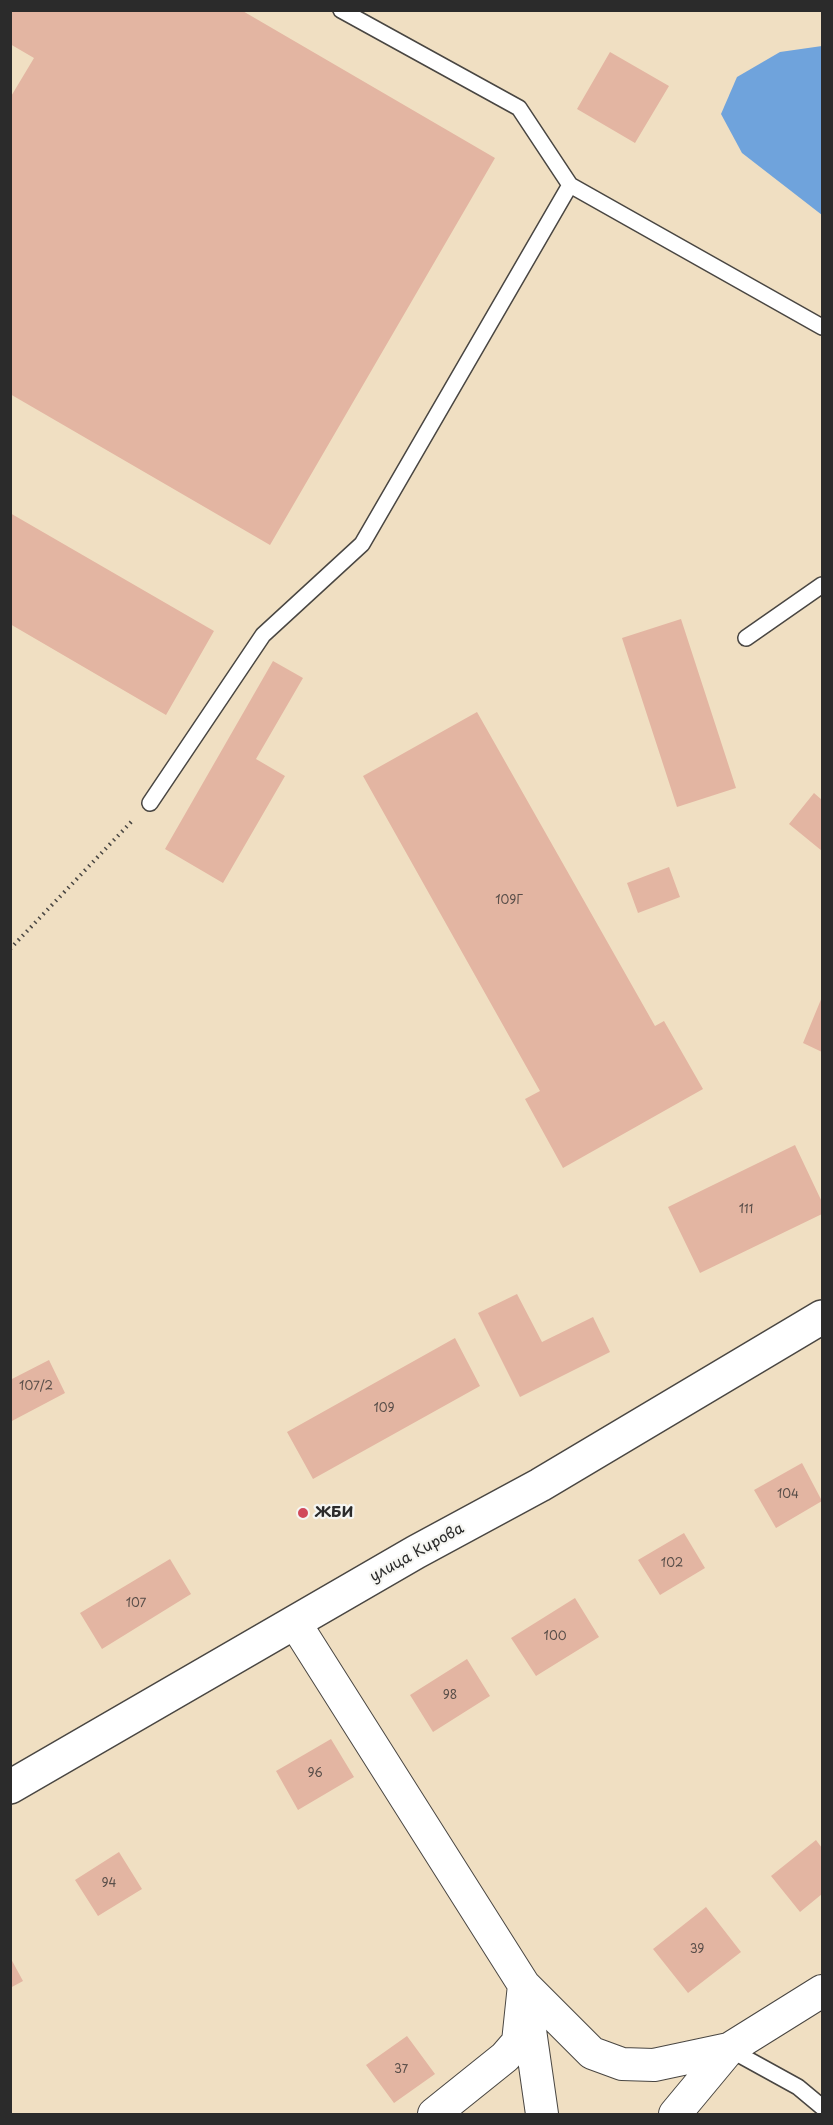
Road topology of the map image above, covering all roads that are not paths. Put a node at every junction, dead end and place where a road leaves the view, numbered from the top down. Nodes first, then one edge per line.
1 (341, 10) edge
2 (570, 185) junction
3 (822, 327) edge
4 (822, 585) edge
5 (746, 638) dead end
6 (150, 802) road end
7 (822, 1317) edge
8 (295, 1623) junction
9 (14, 1778) edge
10 (524, 1985) junction
11 (822, 1991) edge
12 (729, 2049) junction
13 (822, 2107) edge
14 (434, 2115) edge
15 (542, 2115) edge
16 (675, 2115) edge

1 - 2 lane
2 - 3 lane
2 - 6 lane
4 - 5 lane
7 - 8 street, улица Кирова
8 - 9 street, улица Кирова
8 - 10 street
10 - 12 street
10 - 14 street
10 - 15 street
11 - 12 street
12 - 13 lane
12 - 16 street

